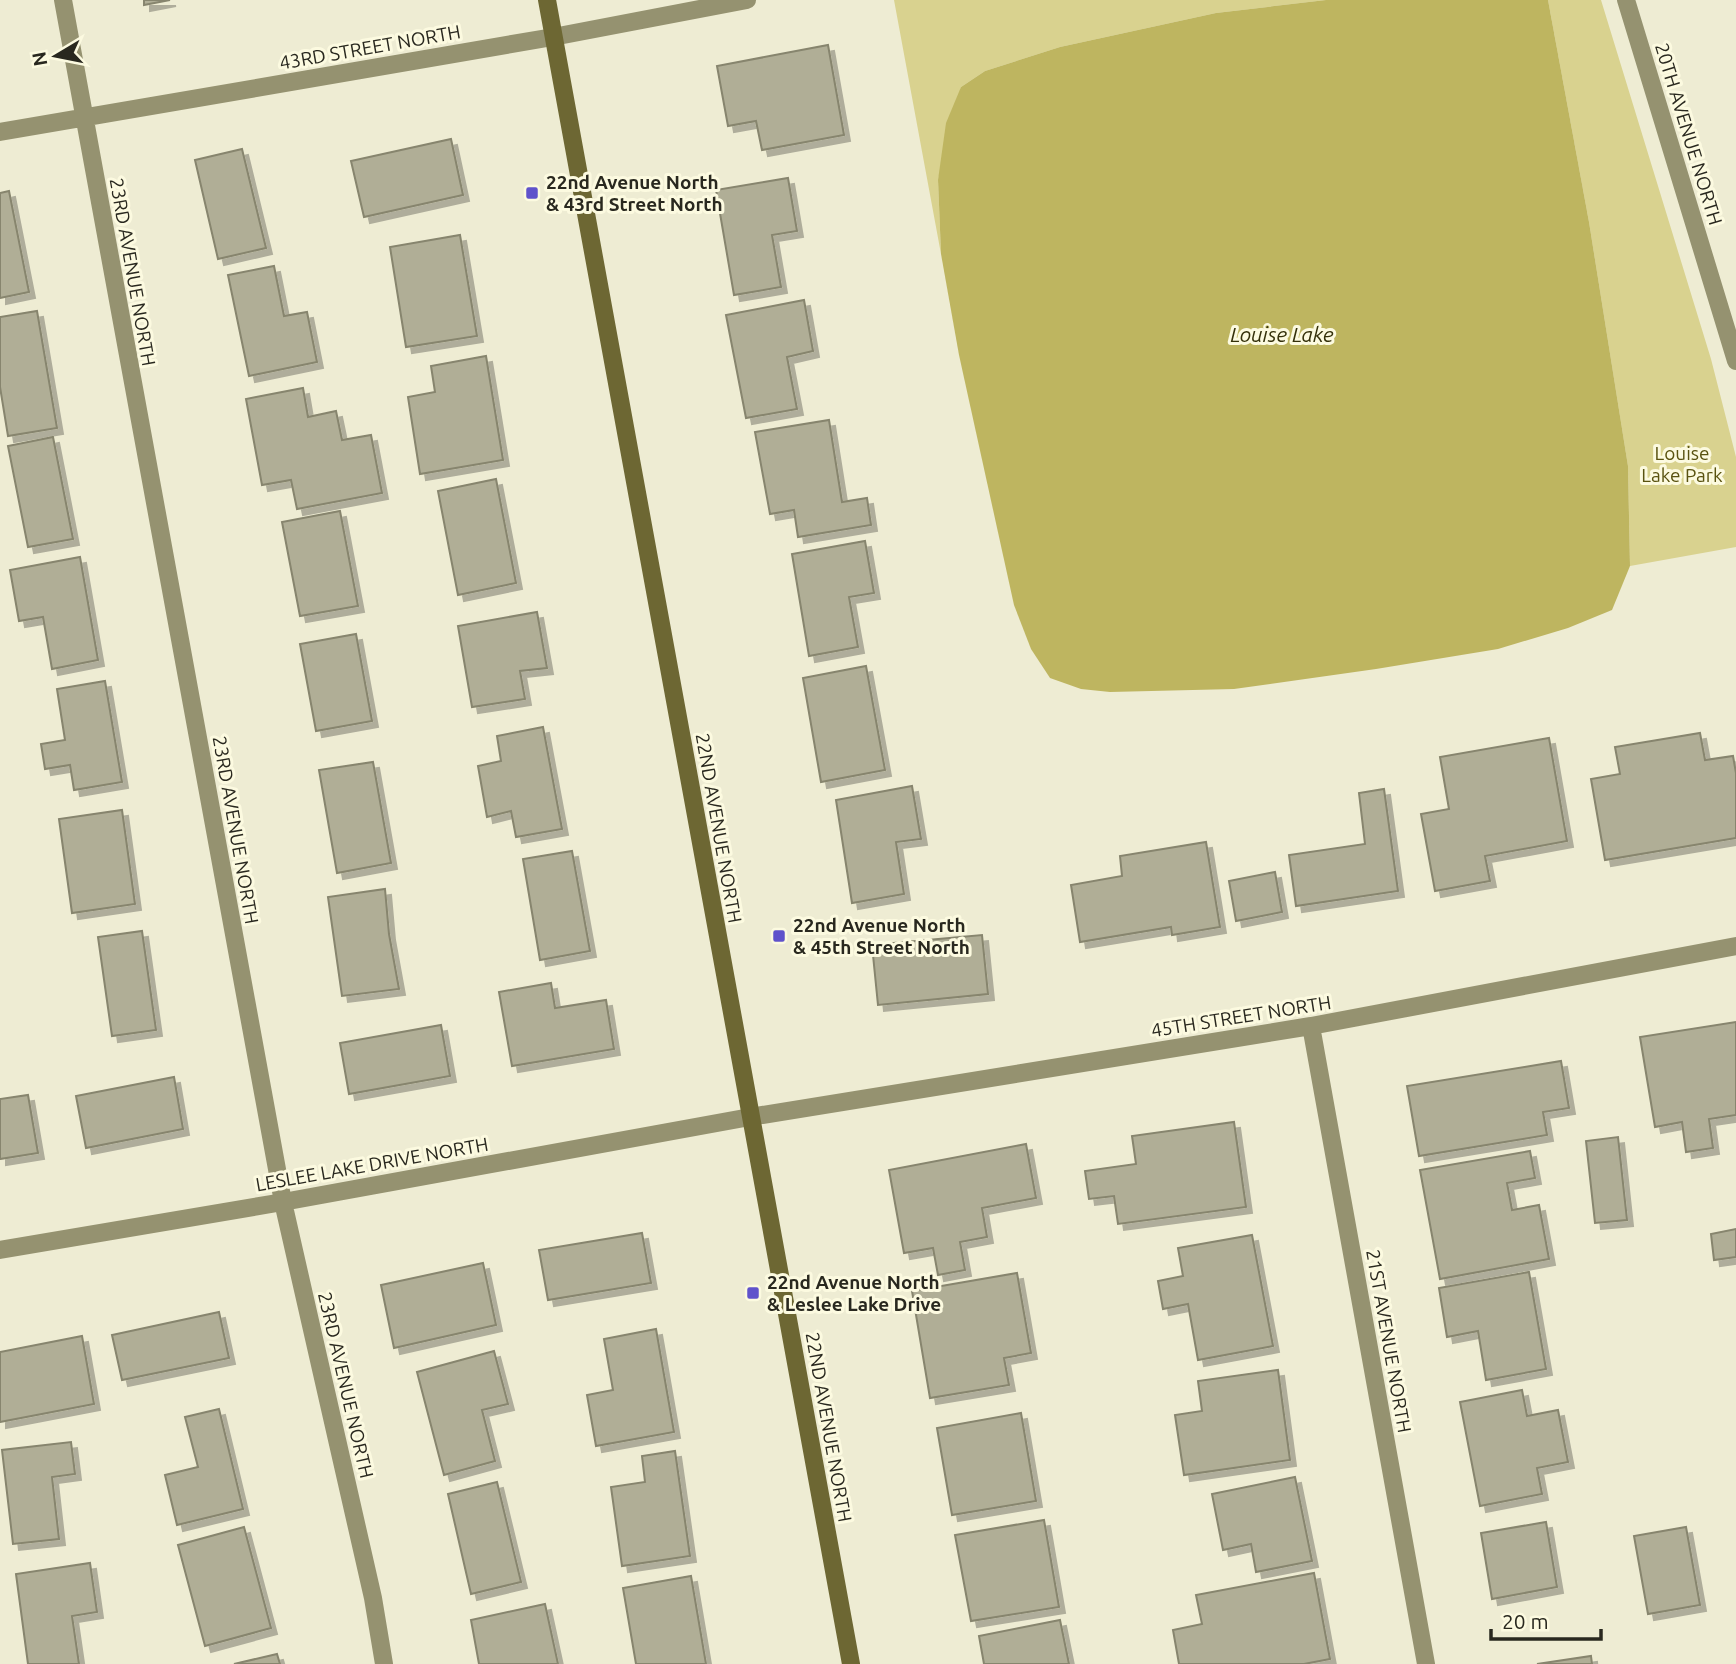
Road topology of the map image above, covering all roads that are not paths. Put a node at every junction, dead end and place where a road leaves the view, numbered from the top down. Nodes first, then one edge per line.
1 (63, 0) edge
2 (547, 0) edge
3 (747, 0) edge
4 (1626, 0) edge
5 (553, 37) junction
6 (84, 118) junction
7 (0, 132) edge
8 (1736, 362) edge
9 (1736, 946) edge
10 (1311, 1026) junction
11 (750, 1117) junction
12 (283, 1202) junction
13 (0, 1250) edge
14 (384, 1664) edge
15 (851, 1664) edge
16 (1426, 1664) edge

1 - 6 street, 23RD AVENUE NORTH
2 - 5 main road, 22ND AVENUE NORTH
3 - 5 street, 43RD STREET NORTH
4 - 8 street, 20TH AVENUE NORTH
5 - 6 street, 43RD STREET NORTH
5 - 11 main road, 22ND AVENUE NORTH
6 - 7 street, 43RD STREET NORTH
6 - 12 street, 23RD AVENUE NORTH
9 - 10 street, 45TH STREET NORTH
10 - 11 street, 45TH STREET NORTH
10 - 16 street, 21ST AVENUE NORTH
11 - 12 street, LESLEE LAKE DRIVE NORTH
11 - 15 main road, 22ND AVENUE NORTH
12 - 13 street, LESLEE LAKE DRIVE NORTH
12 - 14 street, 23RD AVENUE NORTH

